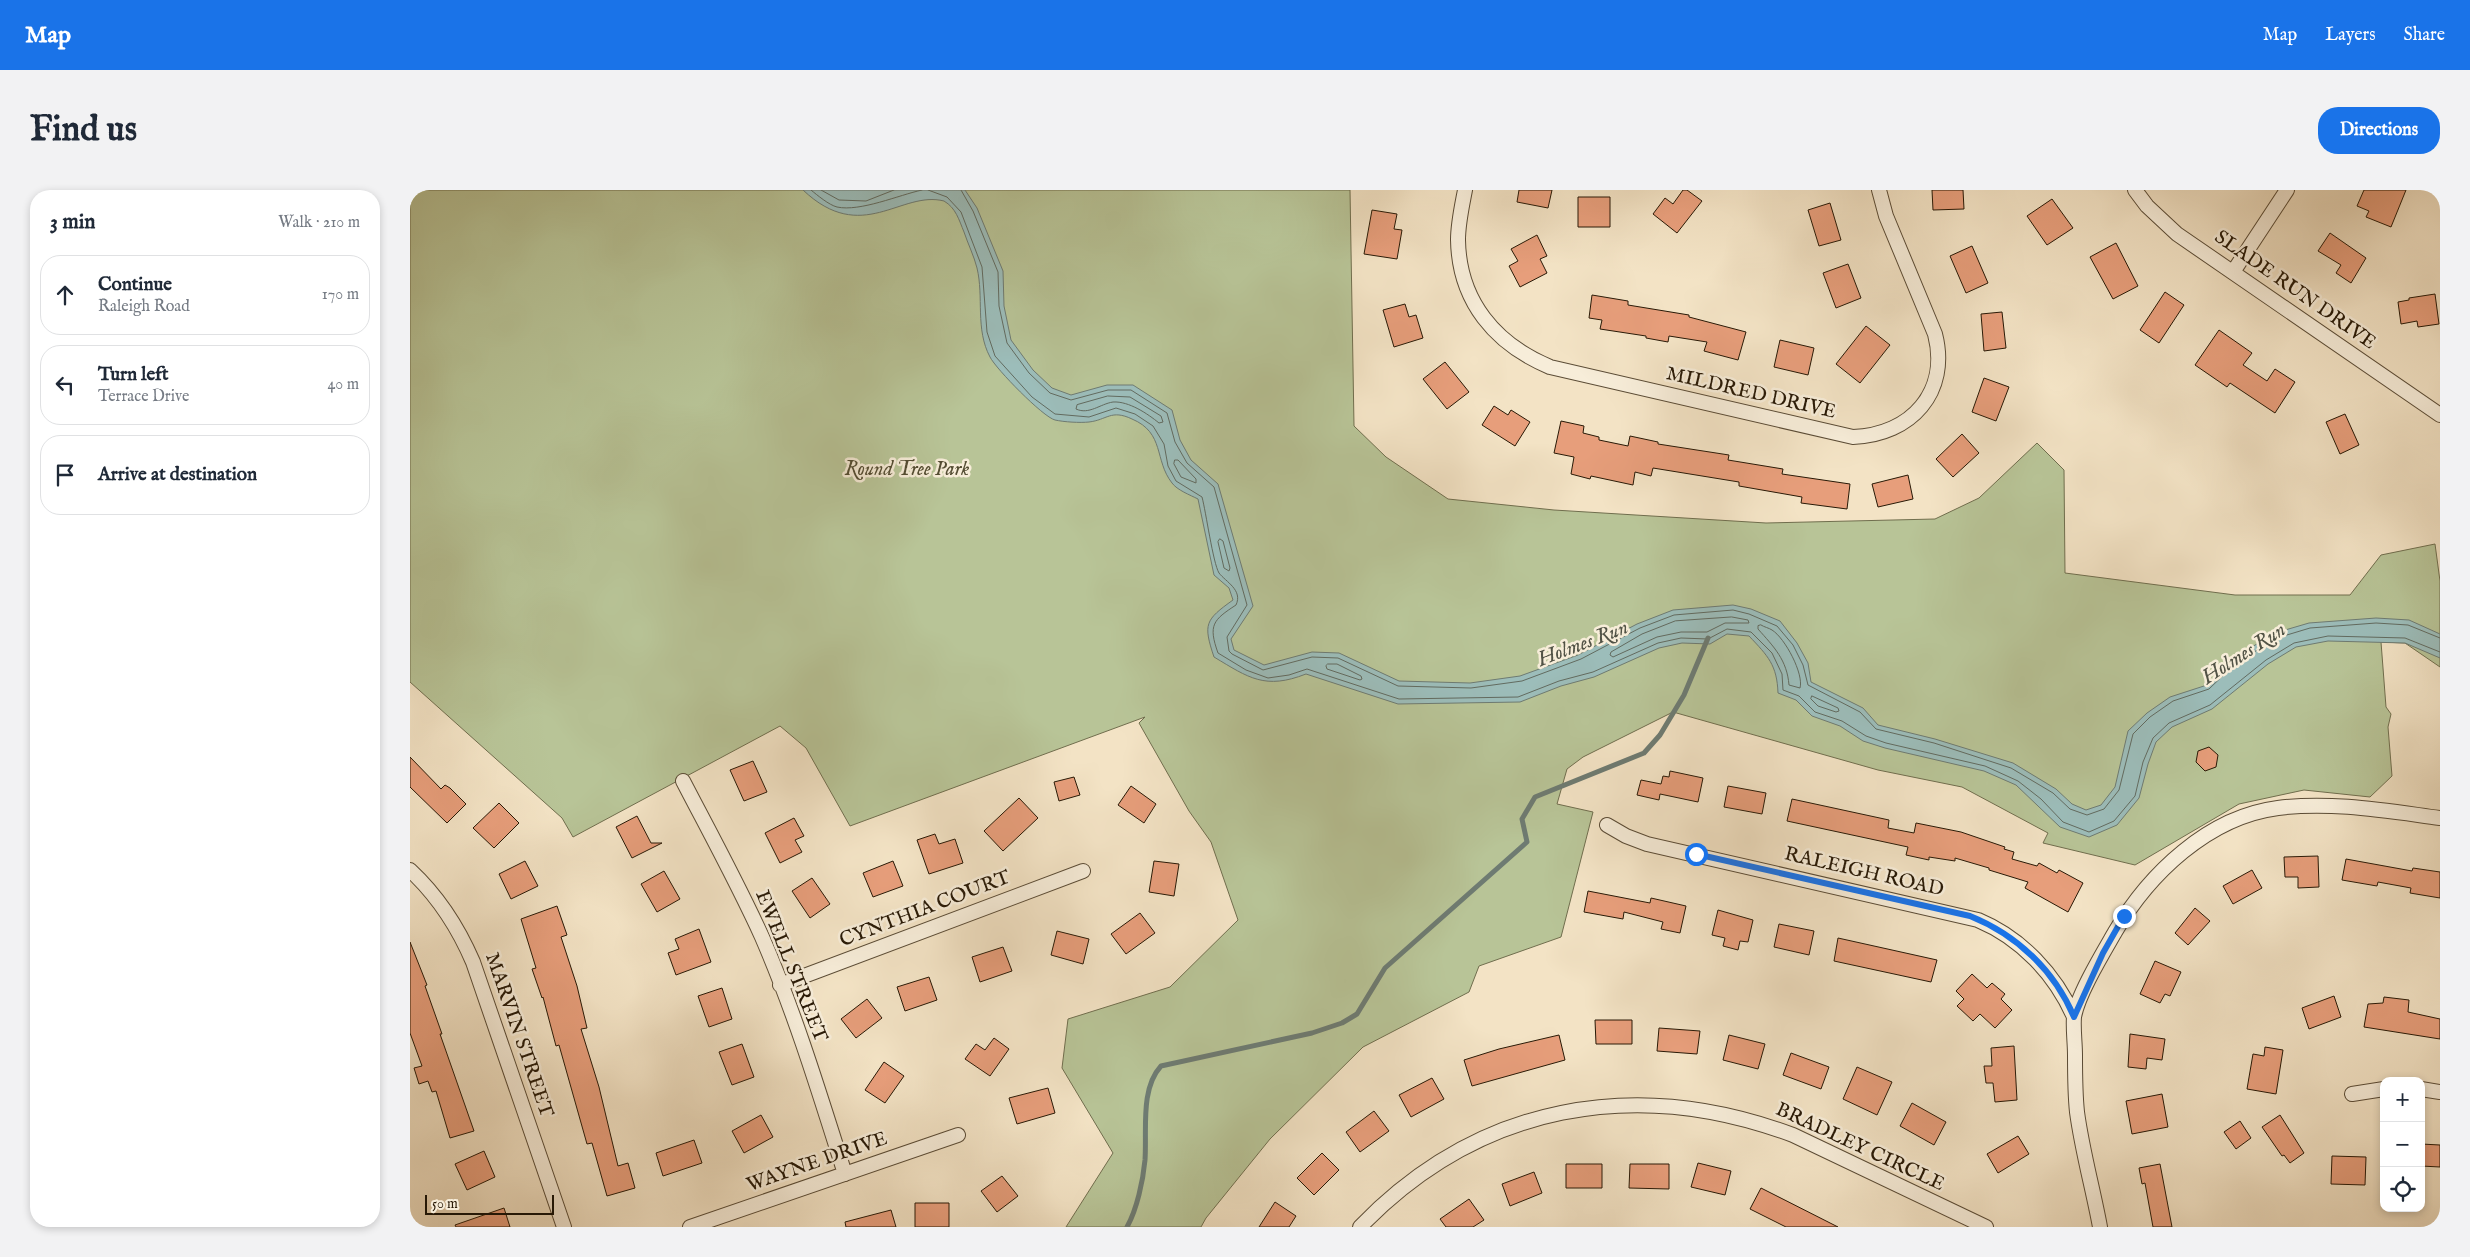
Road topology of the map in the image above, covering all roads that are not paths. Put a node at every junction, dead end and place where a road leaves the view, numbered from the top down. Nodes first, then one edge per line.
1 (1465, 190) edge
2 (1879, 190) edge
3 (2135, 190) edge
4 (2287, 190) edge
5 (2233, 272) junction
6 (2440, 415) edge
7 (682, 781) dead end
8 (2440, 818) edge
9 (1607, 824) dead end
10 (410, 870) edge
11 (1083, 871) dead end
12 (780, 985) junction
13 (2074, 1017) junction
14 (2380, 1090) edge
15 (2425, 1090) edge
16 (2440, 1092) edge
17 (2352, 1094) dead end
18 (958, 1135) dead end
19 (845, 1174) junction
20 (564, 1227) edge
21 (690, 1227) edge
22 (1360, 1227) edge
23 (1986, 1227) edge
24 (2100, 1227) edge

1 - 2 street, MILDRED DRIVE
3 - 5 street, SLADE RUN DRIVE
4 - 5 street
5 - 6 street, SLADE RUN DRIVE
7 - 12 street, EWELL STREET
8 - 13 street
9 - 13 street, RALEIGH ROAD
10 - 20 street, MARVIN STREET
11 - 12 street, CYNTHIA COURT
12 - 19 street, EWELL STREET
13 - 24 street
14 - 17 street
15 - 16 street
18 - 19 street, WAYNE DRIVE
19 - 21 street, WAYNE DRIVE
22 - 23 street, BRADLEY CIRCLE

